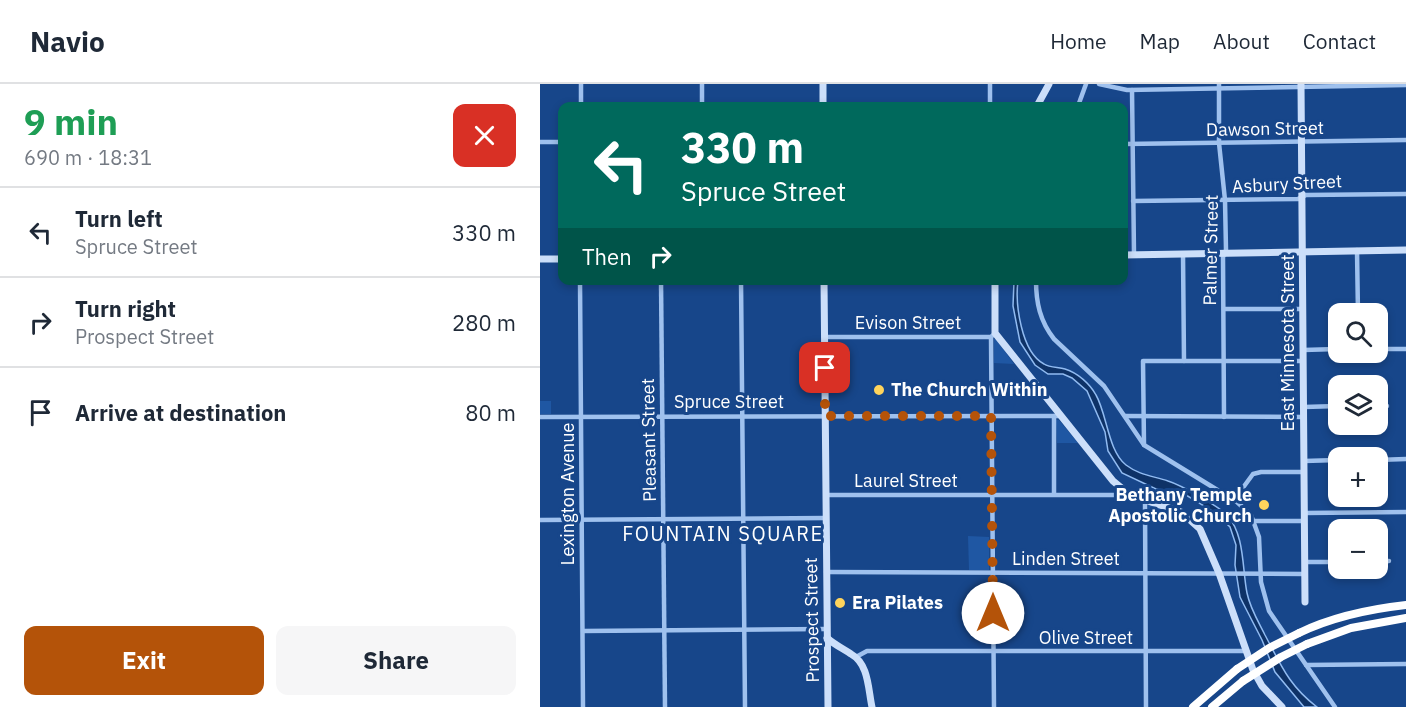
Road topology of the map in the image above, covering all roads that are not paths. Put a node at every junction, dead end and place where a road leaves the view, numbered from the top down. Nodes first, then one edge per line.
1 (581, 84) edge
2 (702, 84) edge
3 (823, 84) edge
4 (990, 84) edge
5 (1049, 84) edge
6 (1086, 84) edge
7 (1099, 84) edge
8 (1301, 85) edge
9 (1406, 85) edge
10 (1219, 86) edge
11 (1132, 90) junction
12 (581, 102) edge
13 (702, 102) edge
14 (823, 102) edge
15 (990, 102) edge
16 (1039, 102) edge
17 (1079, 102) edge
18 (1406, 140) edge
19 (540, 142) edge
20 (558, 142) edge
21 (1301, 142) junction
22 (1220, 143) junction
23 (1128, 144) edge
24 (1133, 144) junction
25 (1406, 194) edge
26 (1302, 197) junction
27 (1133, 201) junction
28 (1226, 201) junction
29 (1357, 250) junction
30 (1406, 250) edge
31 (1302, 251) junction
32 (1183, 254) junction
33 (1225, 254) junction
34 (1128, 255) edge
35 (1134, 255) junction
36 (540, 259) edge
37 (558, 259) edge
38 (580, 285) edge
39 (661, 285) edge
40 (741, 285) edge
41 (824, 285) edge
42 (995, 285) edge
43 (1036, 285) edge
44 (1358, 303) edge
45 (1224, 309) junction
46 (1303, 309) junction
47 (993, 335) junction
48 (824, 337) junction
49 (1328, 349) edge
50 (1388, 349) edge
51 (1406, 349) edge
52 (1303, 350) junction
53 (1184, 361) junction
54 (1224, 361) junction
55 (1303, 361) junction
56 (1304, 406) junction
57 (1328, 406) edge
58 (662, 416) junction
59 (742, 416) junction
60 (825, 416) junction
61 (991, 416) junction
62 (1058, 416) junction
63 (540, 417) edge
64 (581, 417) junction
65 (1125, 417) junction
66 (1144, 417) junction
67 (1224, 417) junction
68 (1304, 417) junction
69 (1144, 445) junction
70 (1406, 459) edge
71 (1328, 460) edge
72 (1388, 460) edge
73 (1304, 461) junction
74 (1304, 472) junction
75 (1054, 494) junction
76 (826, 495) junction
77 (992, 495) junction
78 (1130, 495) junction
79 (1145, 500) junction
80 (1234, 500) junction
81 (1406, 512) edge
82 (1305, 513) junction
83 (826, 518) junction
84 (663, 519) junction
85 (743, 519) junction
86 (1145, 519) junction
87 (1191, 519) junction
88 (540, 520) edge
89 (582, 520) junction
90 (1254, 521) junction
91 (1305, 521) junction
92 (1305, 562) junction
93 (1328, 562) edge
94 (826, 572) junction
95 (993, 573) junction
96 (1145, 573) junction
97 (1222, 573) junction
98 (1261, 574) junction
99 (1305, 574) junction
100 (1305, 602) dead end
101 (1406, 605) edge
102 (1406, 618) edge
103 (827, 629) junction
104 (664, 630) junction
105 (744, 630) junction
106 (583, 631) junction
107 (827, 638) junction
108 (993, 651) junction
109 (1246, 651) junction
110 (1146, 652) junction
111 (856, 657) junction
112 (1406, 664) edge
113 (1306, 665) junction
114 (1195, 705) edge
115 (1214, 705) edge
116 (583, 707) edge
117 (664, 707) edge
118 (745, 707) edge
119 (828, 707) edge
120 (872, 707) edge
121 (994, 707) edge
122 (1146, 707) edge
123 (1282, 707) edge
124 (1335, 707) edge

1 - 12 street
2 - 13 street
3 - 14 street
4 - 15 street
5 - 16 street
6 - 17 street
7 - 11 street
8 - 9 street
8 - 10 street
8 - 21 street, East Minnesota Street
10 - 11 street
10 - 22 street, Palmer Street
11 - 24 street
18 - 21 street, Dawson Street
19 - 20 street
21 - 22 street, Dawson Street
21 - 26 street, East Minnesota Street
22 - 24 street, Dawson Street
22 - 28 street, Palmer Street
23 - 24 street, Dawson Street
24 - 27 street
25 - 26 street, Asbury Street
26 - 28 street, Asbury Street
26 - 31 street, East Minnesota Street
27 - 28 street, Asbury Street
27 - 35 street
28 - 33 street, Palmer Street
29 - 30 street
29 - 31 street
29 - 44 street
31 - 33 street
31 - 46 street, East Minnesota Street
32 - 33 street
32 - 35 street
32 - 53 street
33 - 45 street, Palmer Street
34 - 35 street
36 - 37 street
38 - 64 street, Lexington Avenue
39 - 58 street, Pleasant Street
40 - 59 street
41 - 48 street, Prospect Street
42 - 47 street
43 - 65 street
45 - 46 street
45 - 54 street, Palmer Street
46 - 52 street, East Minnesota Street
47 - 48 street, Evison Street
47 - 61 street
47 - 62 street
48 - 60 street, Prospect Street
49 - 52 street
50 - 51 street
52 - 55 street, East Minnesota Street
53 - 54 street
53 - 66 street
54 - 55 street
54 - 67 street, Palmer Street
55 - 56 street, East Minnesota Street
56 - 57 street
56 - 68 street, East Minnesota Street
58 - 59 street, Spruce Street
58 - 64 street, Spruce Street
58 - 84 street, Pleasant Street
59 - 60 street, Spruce Street
59 - 85 street
60 - 61 street, Spruce Street
60 - 76 street, Prospect Street
61 - 62 street, Spruce Street
61 - 77 street
62 - 75 street
62 - 78 street
63 - 64 street, Spruce Street
64 - 89 street, Lexington Avenue
65 - 66 street
65 - 69 street
66 - 67 street
66 - 69 street
67 - 68 street
68 - 73 street, East Minnesota Street
69 - 80 street
70 - 72 street
71 - 73 street
73 - 74 street, East Minnesota Street
74 - 80 street
74 - 82 street, East Minnesota Street
75 - 77 street, Laurel Street
75 - 78 street, Laurel Street
76 - 77 street, Laurel Street
76 - 83 street, Prospect Street
77 - 95 street
78 - 79 street
79 - 86 street
79 - 87 street
80 - 90 street
81 - 82 street
82 - 91 street, East Minnesota Street
83 - 85 street
83 - 94 street, Prospect Street
84 - 85 street
84 - 89 street
84 - 104 street, Pleasant Street
85 - 105 street
86 - 87 street
86 - 96 street
87 - 97 street
88 - 89 street
89 - 106 street, Lexington Avenue
90 - 91 street
90 - 98 street
91 - 92 street, East Minnesota Street
92 - 93 street
92 - 99 street, East Minnesota Street
94 - 95 street, Linden Street
94 - 103 street, Prospect Street
95 - 96 street, Linden Street
95 - 108 street
96 - 97 street, Linden Street
96 - 110 street
97 - 98 street, Linden Street
97 - 109 street
98 - 99 street, Linden Street
98 - 113 street
99 - 100 street, East Minnesota Street
101 - 114 highway, bridge
102 - 115 highway, bridge
103 - 105 street
103 - 107 street, Prospect Street
104 - 105 street
104 - 106 street
104 - 117 street, Pleasant Street
105 - 118 street
106 - 116 street, Lexington Avenue
107 - 111 street
107 - 119 street, Prospect Street
108 - 110 street, Olive Street
108 - 111 street, Olive Street
108 - 121 street
109 - 110 street, Olive Street
109 - 123 street
110 - 122 street
111 - 120 street
112 - 113 street
113 - 124 street

